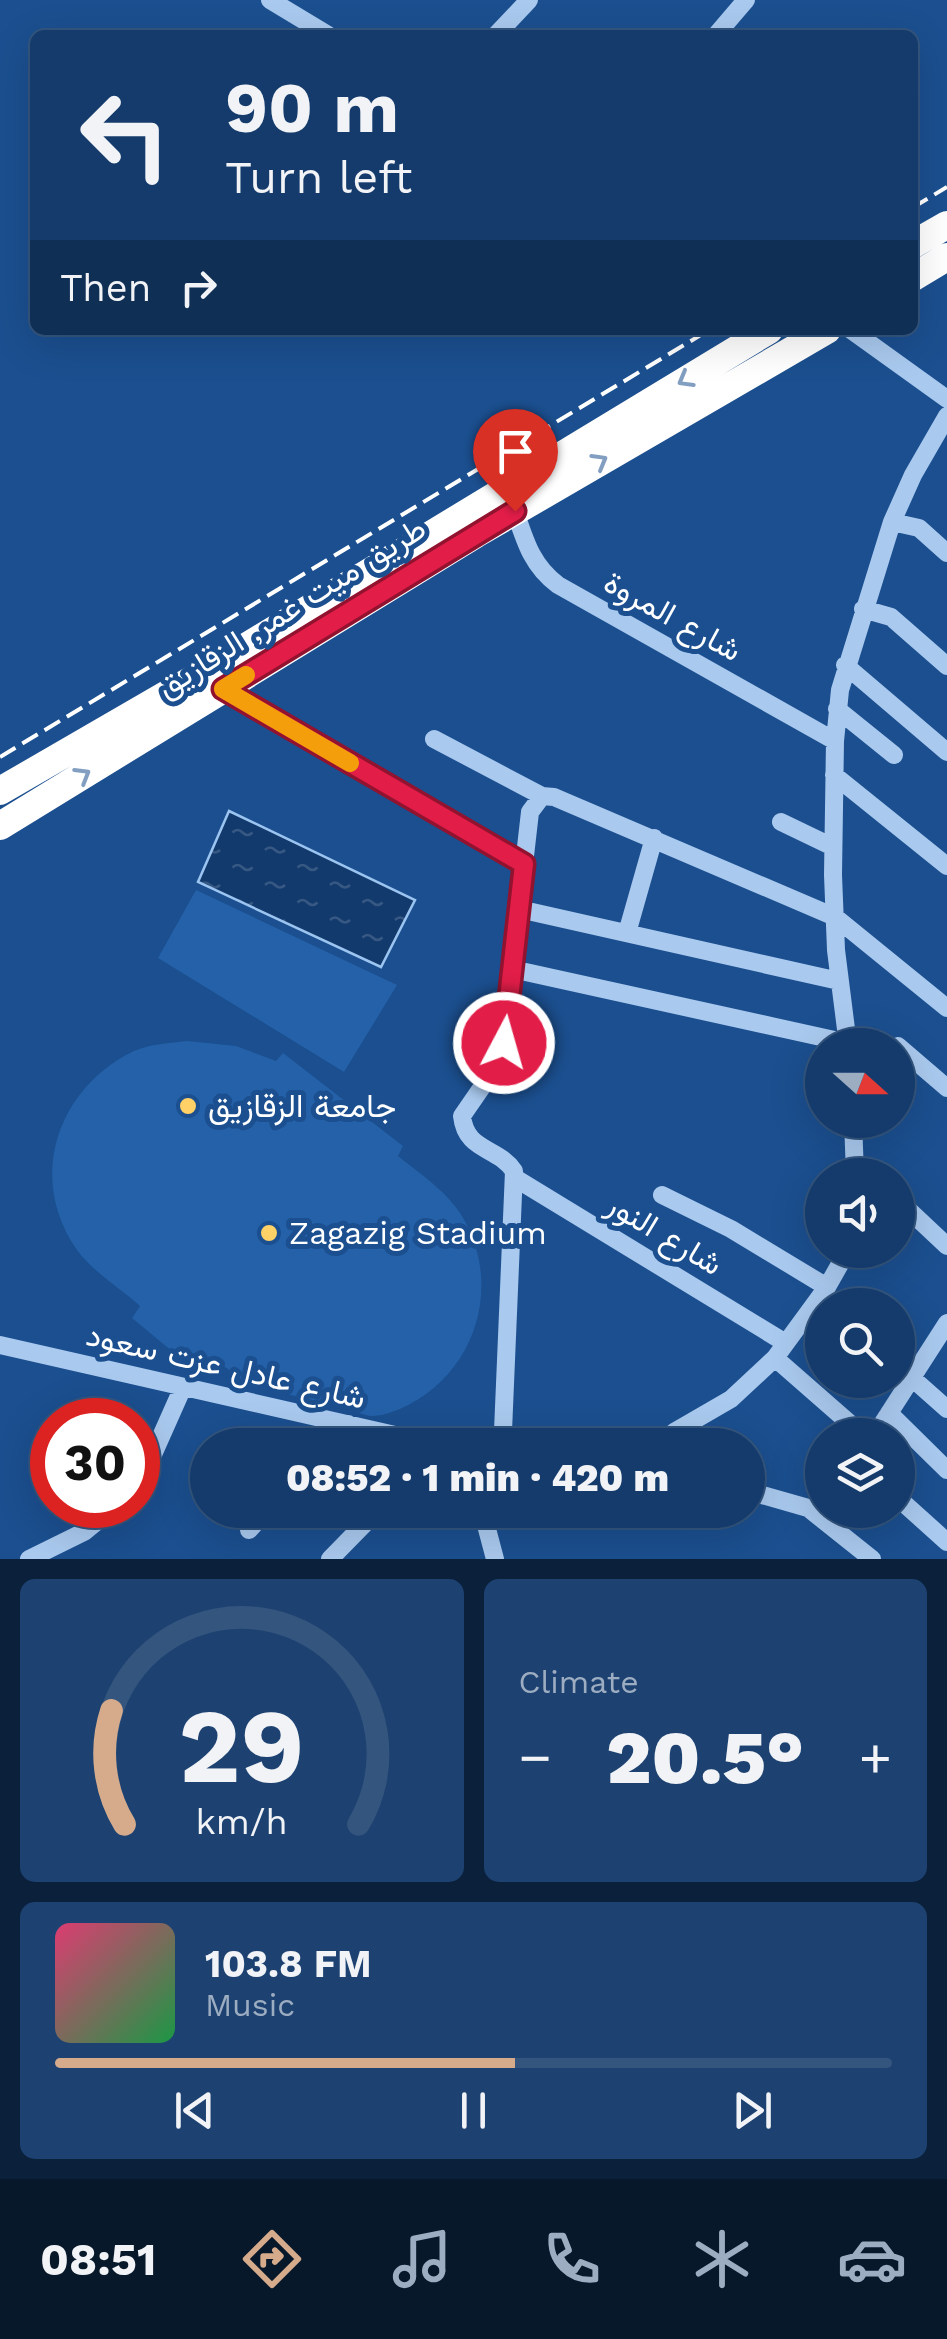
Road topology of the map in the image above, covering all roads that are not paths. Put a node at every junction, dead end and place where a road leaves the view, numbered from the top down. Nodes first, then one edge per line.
1 (270, 0) edge
2 (530, 0) edge
3 (746, 0) edge
4 (320, 30) edge
5 (501, 30) edge
6 (720, 30) edge
7 (947, 225) edge
8 (918, 242) edge
9 (947, 258) edge
10 (918, 275) edge
11 (761, 335) edge
12 (818, 335) edge
13 (859, 335) edge
14 (947, 400) edge
15 (947, 416) edge
16 (515, 511) junction
17 (892, 522) junction
18 (947, 553) edge
19 (864, 609) junction
20 (846, 665) junction
21 (947, 666) edge
22 (223, 689) junction
23 (837, 709) junction
24 (434, 739) dead end
25 (835, 741) junction
26 (947, 752) edge
27 (894, 756) dead end
28 (834, 775) junction
29 (0, 791) edge
30 (542, 796) junction
31 (781, 822) dead end
32 (0, 826) edge
33 (654, 838) junction
34 (833, 847) junction
35 (524, 864) junction
36 (947, 866) edge
37 (519, 909) junction
38 (835, 917) junction
39 (627, 932) junction
40 (512, 970) junction
41 (839, 981) junction
42 (947, 1008) edge
43 (846, 1028) edge
44 (805, 1035) edge
45 (915, 1061) edge
46 (947, 1088) edge
47 (515, 1178) junction
48 (662, 1195) dead end
49 (915, 1216) edge
50 (947, 1246) edge
51 (838, 1268) edge
52 (827, 1287) junction
53 (944, 1334) edge
54 (2, 1348) edge
55 (780, 1350) junction
56 (915, 1374) edge
57 (915, 1381) edge
58 (183, 1386) junction
59 (899, 1398) edge
60 (947, 1409) edge
61 (889, 1413) junction
62 (846, 1418) edge
63 (886, 1418) edge
64 (348, 1424) junction
65 (344, 1428) edge
66 (365, 1428) edge
67 (502, 1428) edge
68 (681, 1428) edge
69 (160, 1438) edge
70 (947, 1470) edge
71 (765, 1494) edge
72 (805, 1507) edge
73 (915, 1513) edge
74 (89, 1528) edge
75 (360, 1528) edge
76 (487, 1528) edge
77 (840, 1528) edge
78 (947, 1542) edge
79 (62, 1544) junction
80 (29, 1559) edge
81 (75, 1559) edge
82 (330, 1559) edge
83 (495, 1559) edge
84 (872, 1559) edge

1 - 4 street
2 - 5 street
3 - 6 street
7 - 8 highway
9 - 10 highway
11 -> 29 highway, طريق ميت غمر, الزقازيق
16 -> 12 highway, طريق ميت غمر, الزقازيق
13 - 14 street
15 - 17 street
16 - 22 highway, طريق ميت غمر, الزقازيق
16 - 25 street, شارع المروة
17 - 18 street
17 - 19 street
19 - 20 street
19 - 21 street
20 - 23 street
20 - 26 street
32 -> 22 highway, طريق ميت غمر, الزقازيق
22 - 35 street
23 - 25 street
23 - 27 street
24 - 30 street
25 - 28 street
28 - 34 street
28 - 36 street
30 - 33 street
30 - 35 street, شارع النور
31 - 34 street
33 - 38 street
33 - 39 street
34 - 38 street
35 - 37 street, شارع النور
37 - 39 street
37 - 40 street, شارع النور
38 - 41 street
38 - 42 street
39 - 41 street
40 - 44 street
40 - 47 street, شارع النور
41 - 43 street
45 - 46 street
47 - 55 street, شارع النور
47 - 67 street
48 - 52 street
49 - 50 street
51 - 52 street
52 - 55 street
53 - 56 street
54 - 58 street, شارع عادل عزت سعود
55 - 62 street, شارع النور
55 - 68 street
57 - 60 street
58 - 64 street, شارع عادل عزت سعود
58 - 69 street
59 - 61 street
61 - 63 street
61 - 70 street
64 - 65 street
64 - 66 street, شارع عادل عزت سعود
71 - 72 street
73 - 78 street
74 - 79 street
75 - 82 street
76 - 83 street
77 - 84 street
79 - 80 street
79 - 81 street

